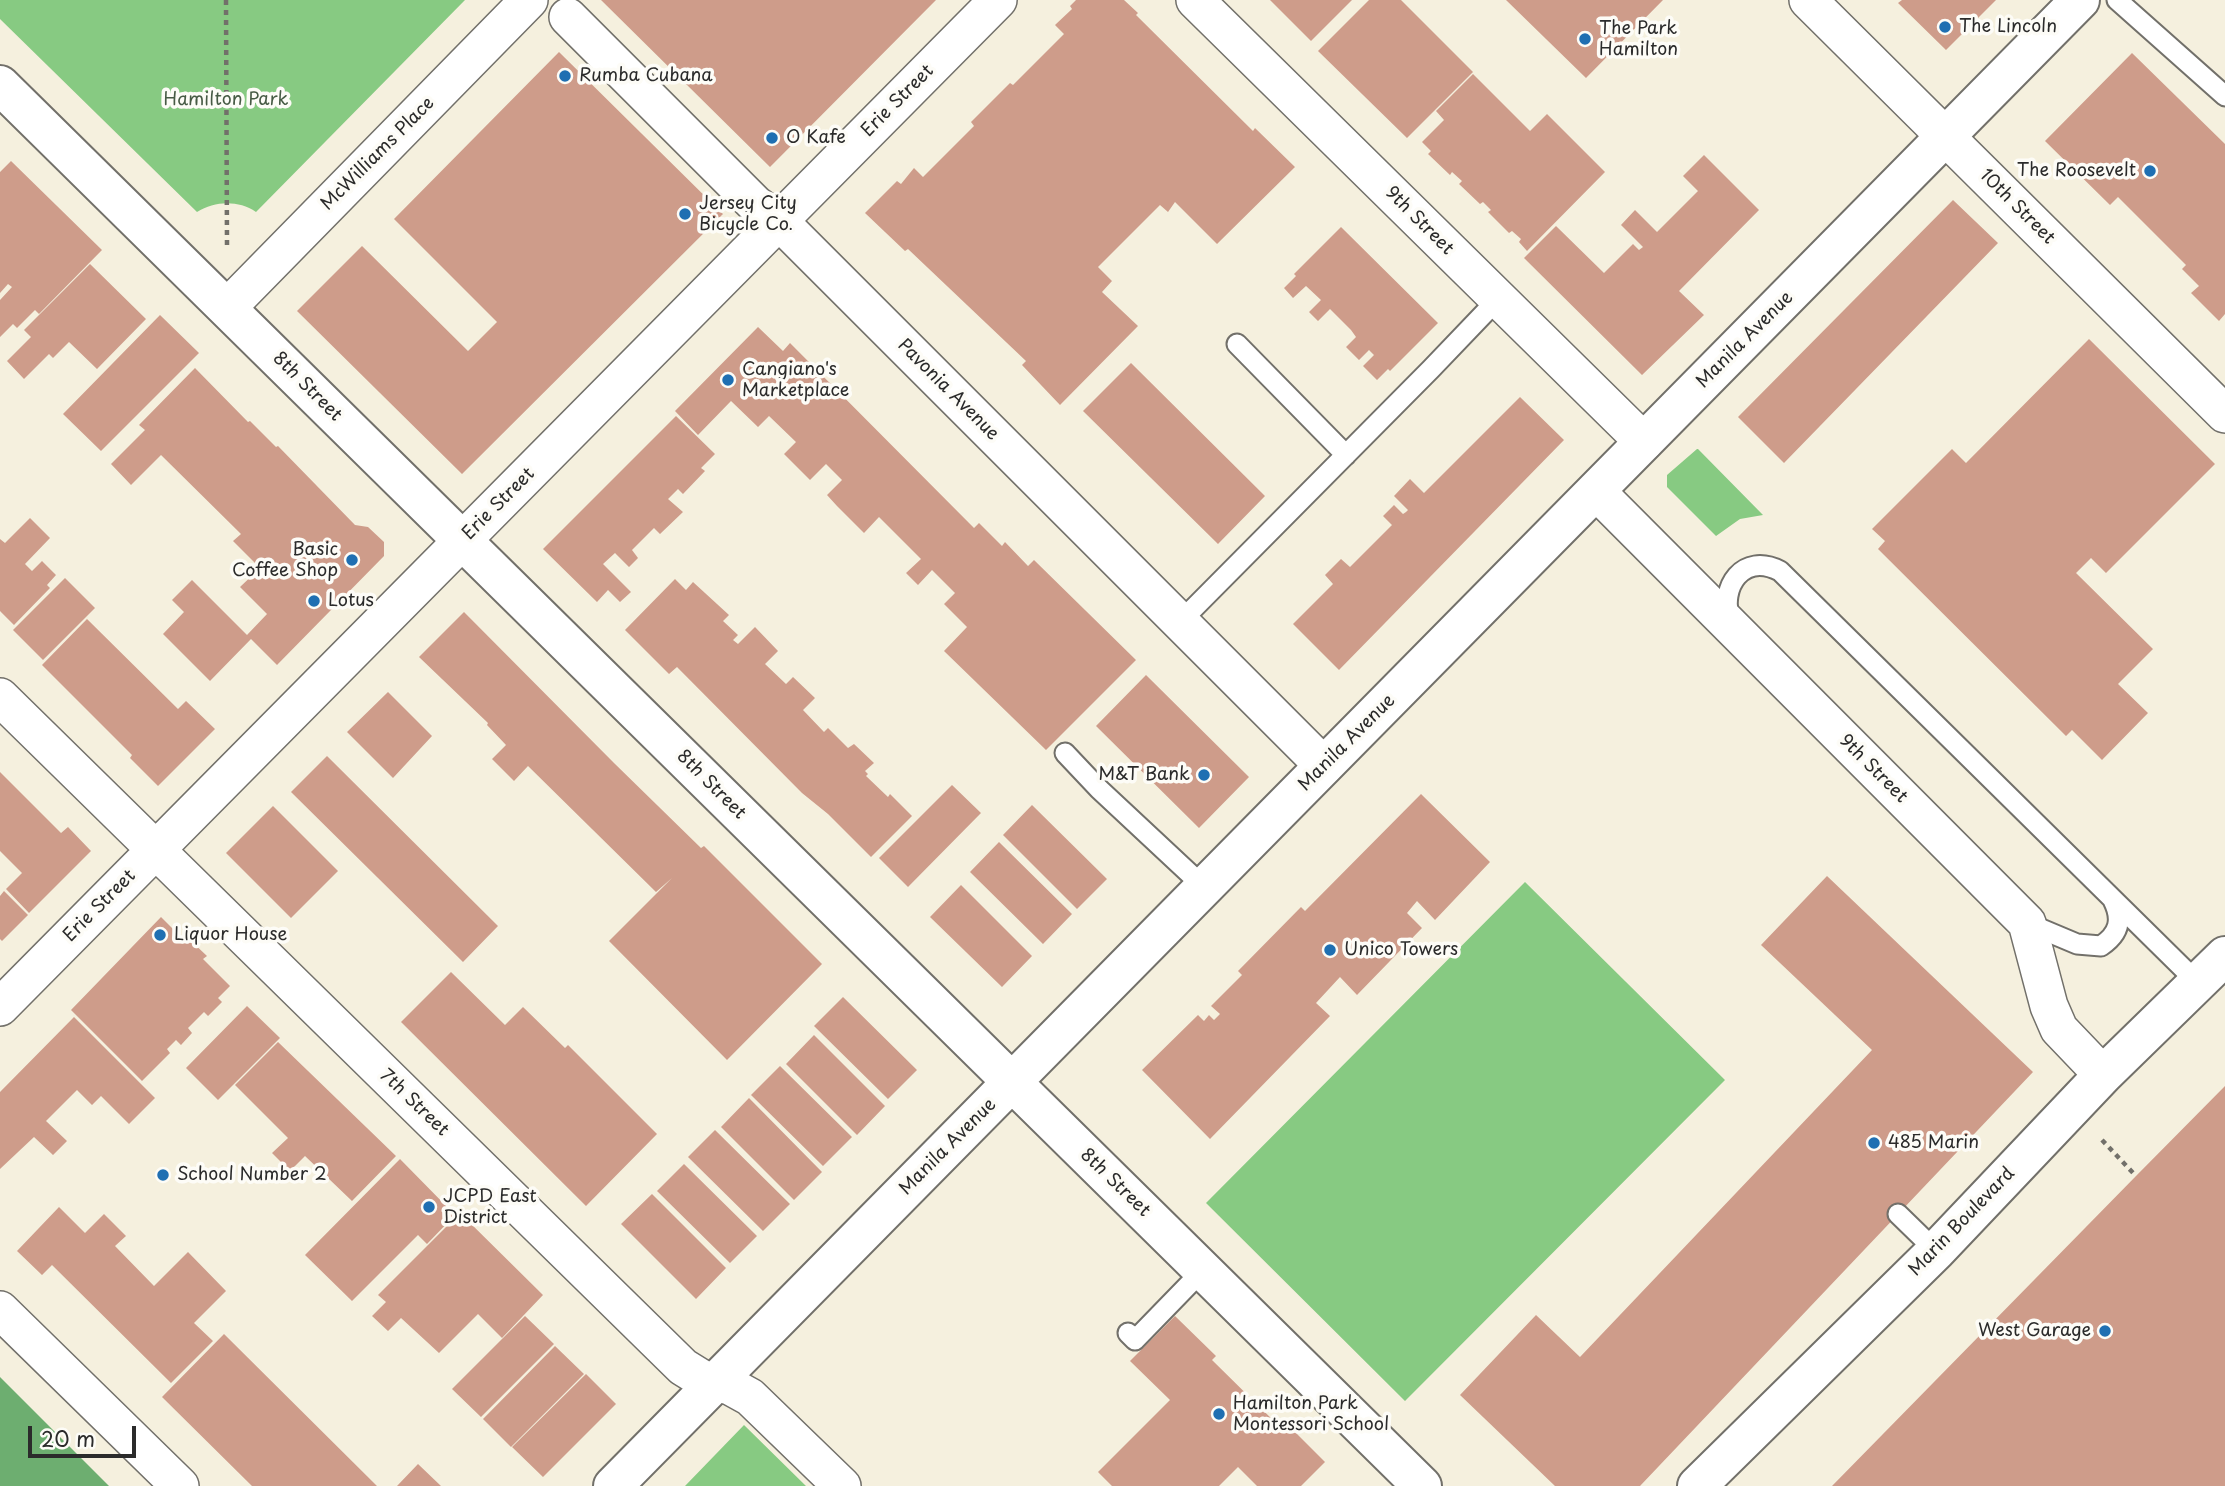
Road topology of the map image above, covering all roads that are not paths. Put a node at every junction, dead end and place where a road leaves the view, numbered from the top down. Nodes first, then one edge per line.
1 (529, 0) edge
2 (998, 0) edge
3 (1195, 0) edge
4 (1808, 0) edge
5 (2080, 0) edge
6 (2118, 0) edge
7 (568, 17) dead end
8 (0, 85) edge
9 (2225, 96) edge
10 (1946, 136) junction
11 (779, 221) junction
12 (1498, 299) junction
13 (227, 308) junction
14 (1237, 344) dead end
15 (2225, 414) edge
16 (1644, 442) junction
17 (1346, 455) junction
18 (1596, 491) junction
19 (463, 540) junction
20 (1180, 622) junction
21 (1736, 632) junction
22 (0, 697) edge
23 (1065, 753) dead end
24 (1324, 766) junction
25 (156, 850) junction
26 (1204, 887) junction
27 (2112, 899) junction
28 (2027, 923) junction
29 (2225, 956) edge
30 (2198, 983) junction
31 (0, 1007) edge
32 (2103, 1075) junction
33 (1012, 1082) junction
34 (1898, 1214) dead end
35 (1936, 1251) junction
36 (1204, 1269) junction
37 (0, 1310) edge
38 (1128, 1333) dead end
39 (716, 1382) junction
40 (180, 1486) edge
41 (613, 1486) edge
42 (842, 1486) edge
43 (1423, 1486) edge
44 (1696, 1486) edge

1 - 13 street, McWilliams Place
2 - 11 street, Erie Street
3 - 12 street, 9th Street
4 - 10 street, 10th Street
5 - 10 street, Manila Avenue
6 - 9 lane
7 - 11 street, Pavonia Avenue
8 - 13 street, 8th Street
10 - 15 street, 10th Street
10 - 16 street, Manila Avenue
11 - 19 street, Erie Street
11 - 20 street, Pavonia Avenue
12 - 16 street, 9th Street
12 - 17 lane
13 - 19 street, 8th Street
14 - 17 lane
16 - 18 street, Manila Avenue
17 - 20 lane
18 - 21 street, 9th Street
18 - 24 street, Manila Avenue
19 - 25 street, Erie Street
19 - 33 street, 8th Street
20 - 24 street, Pavonia Avenue
21 - 27 lane
21 - 28 street, 9th Street
22 - 25 street, 7th Street
23 - 26 lane
24 - 26 street, Manila Avenue
25 - 31 street, Erie Street
25 - 39 street, 7th Street
26 - 33 street, Manila Avenue
27 - 28 lane
27 - 30 lane
28 - 32 street
29 - 30 street, Marin Boulevard
30 - 32 street, Marin Boulevard
32 - 35 street, Marin Boulevard
33 - 36 street, 8th Street
33 - 39 street, Manila Avenue
34 - 35 lane
35 - 44 street, Marin Boulevard
36 - 38 lane
36 - 43 street, 8th Street
37 - 40 street
39 - 41 street, Manila Avenue
39 - 42 street, 7th Street

